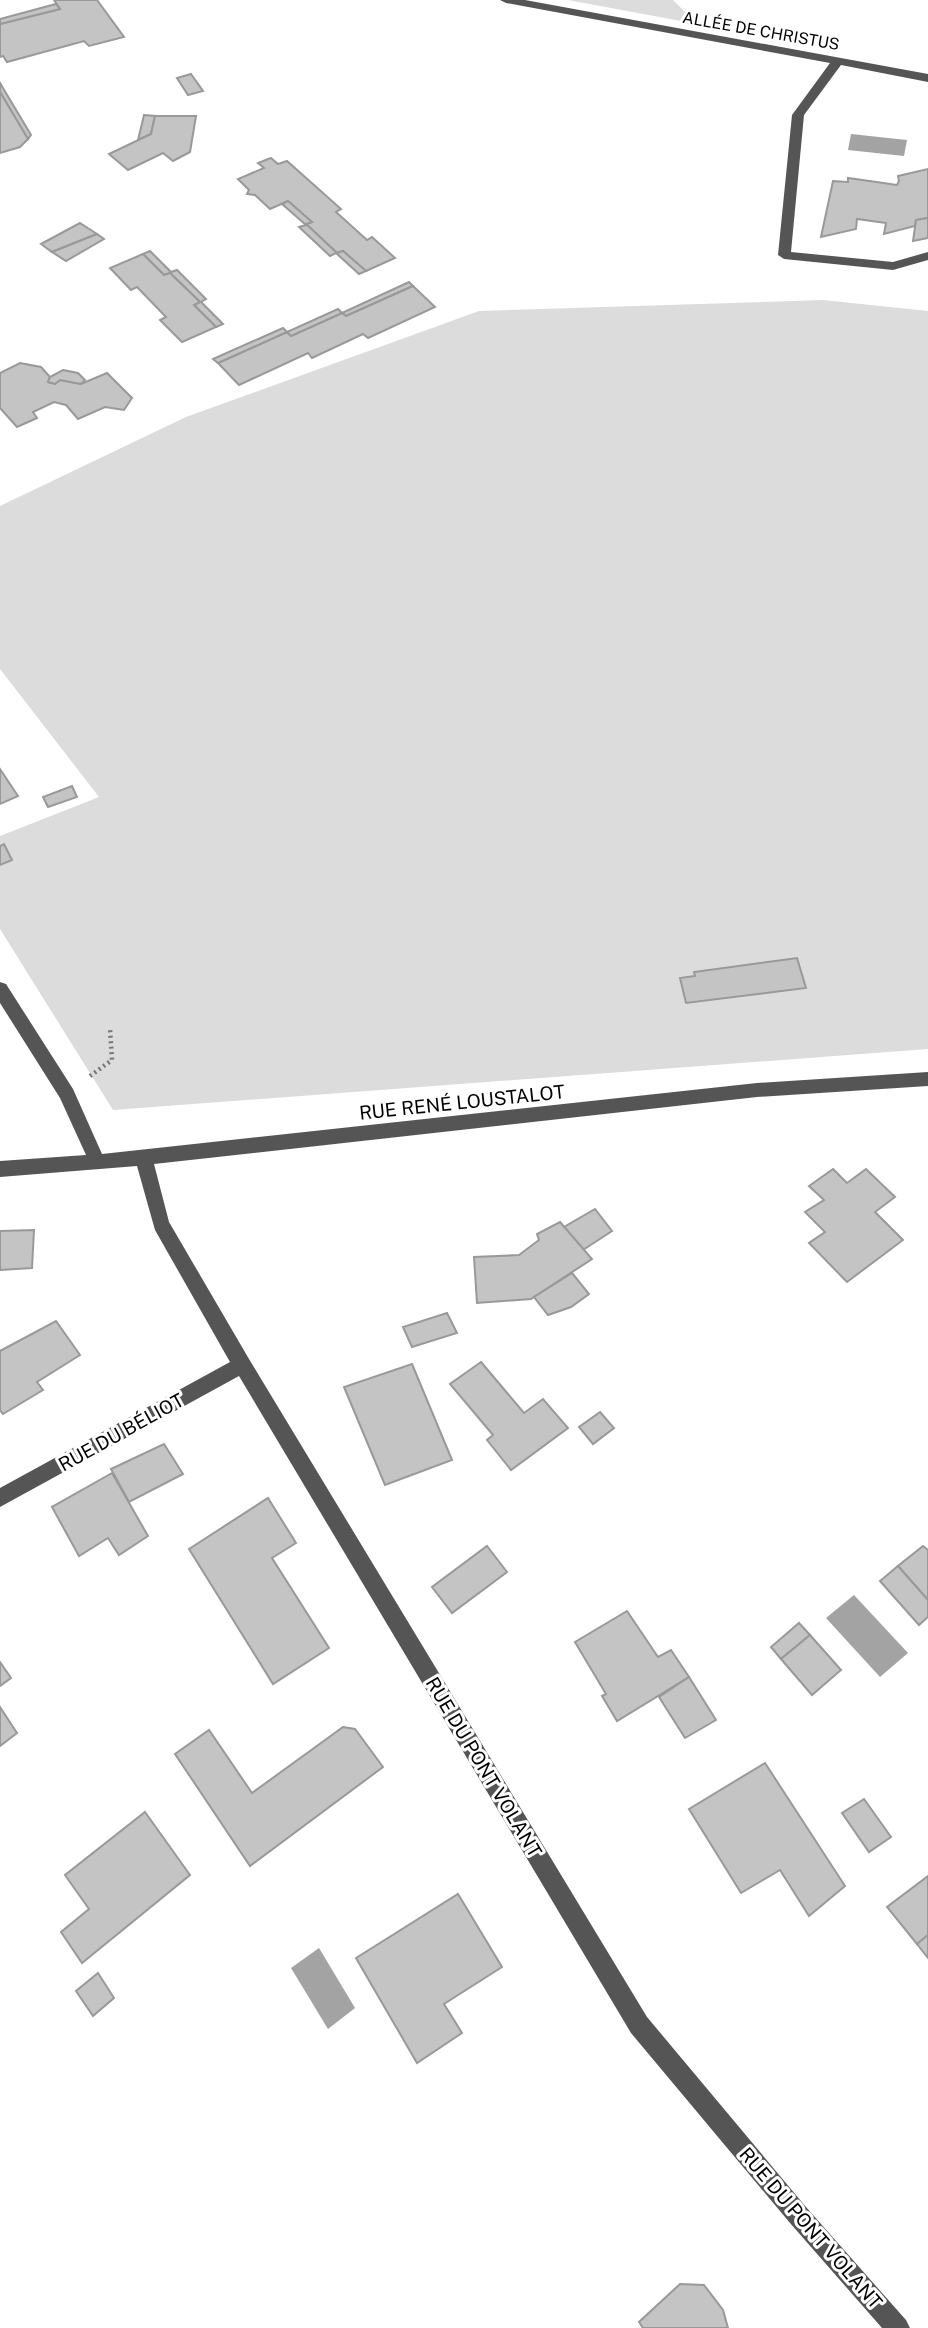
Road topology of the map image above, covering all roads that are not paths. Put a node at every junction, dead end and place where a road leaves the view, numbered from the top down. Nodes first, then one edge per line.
1 (506, 0) edge
2 (838, 61) junction
3 (928, 78) edge
4 (928, 256) edge
5 (0, 989) edge
6 (928, 1079) edge
7 (144, 1158) junction
8 (97, 1161) junction
9 (0, 1168) edge
10 (242, 1365) junction
11 (0, 1498) edge
12 (898, 2328) edge

1 - 2 street, ALLÉE DE CHRISTUS
2 - 3 street, ALLÉE DE CHRISTUS
2 - 4 street
5 - 8 street
6 - 7 street, RUE RENÉ LOUSTALOT
7 - 8 street, RUE RENÉ LOUSTALOT
7 - 10 street, RUE DU PONT VOLANT
8 - 9 street, RUE RENÉ LOUSTALOT
10 - 11 street, RUE DU BÉLIOT
10 - 12 street, RUE DU PONT VOLANT

